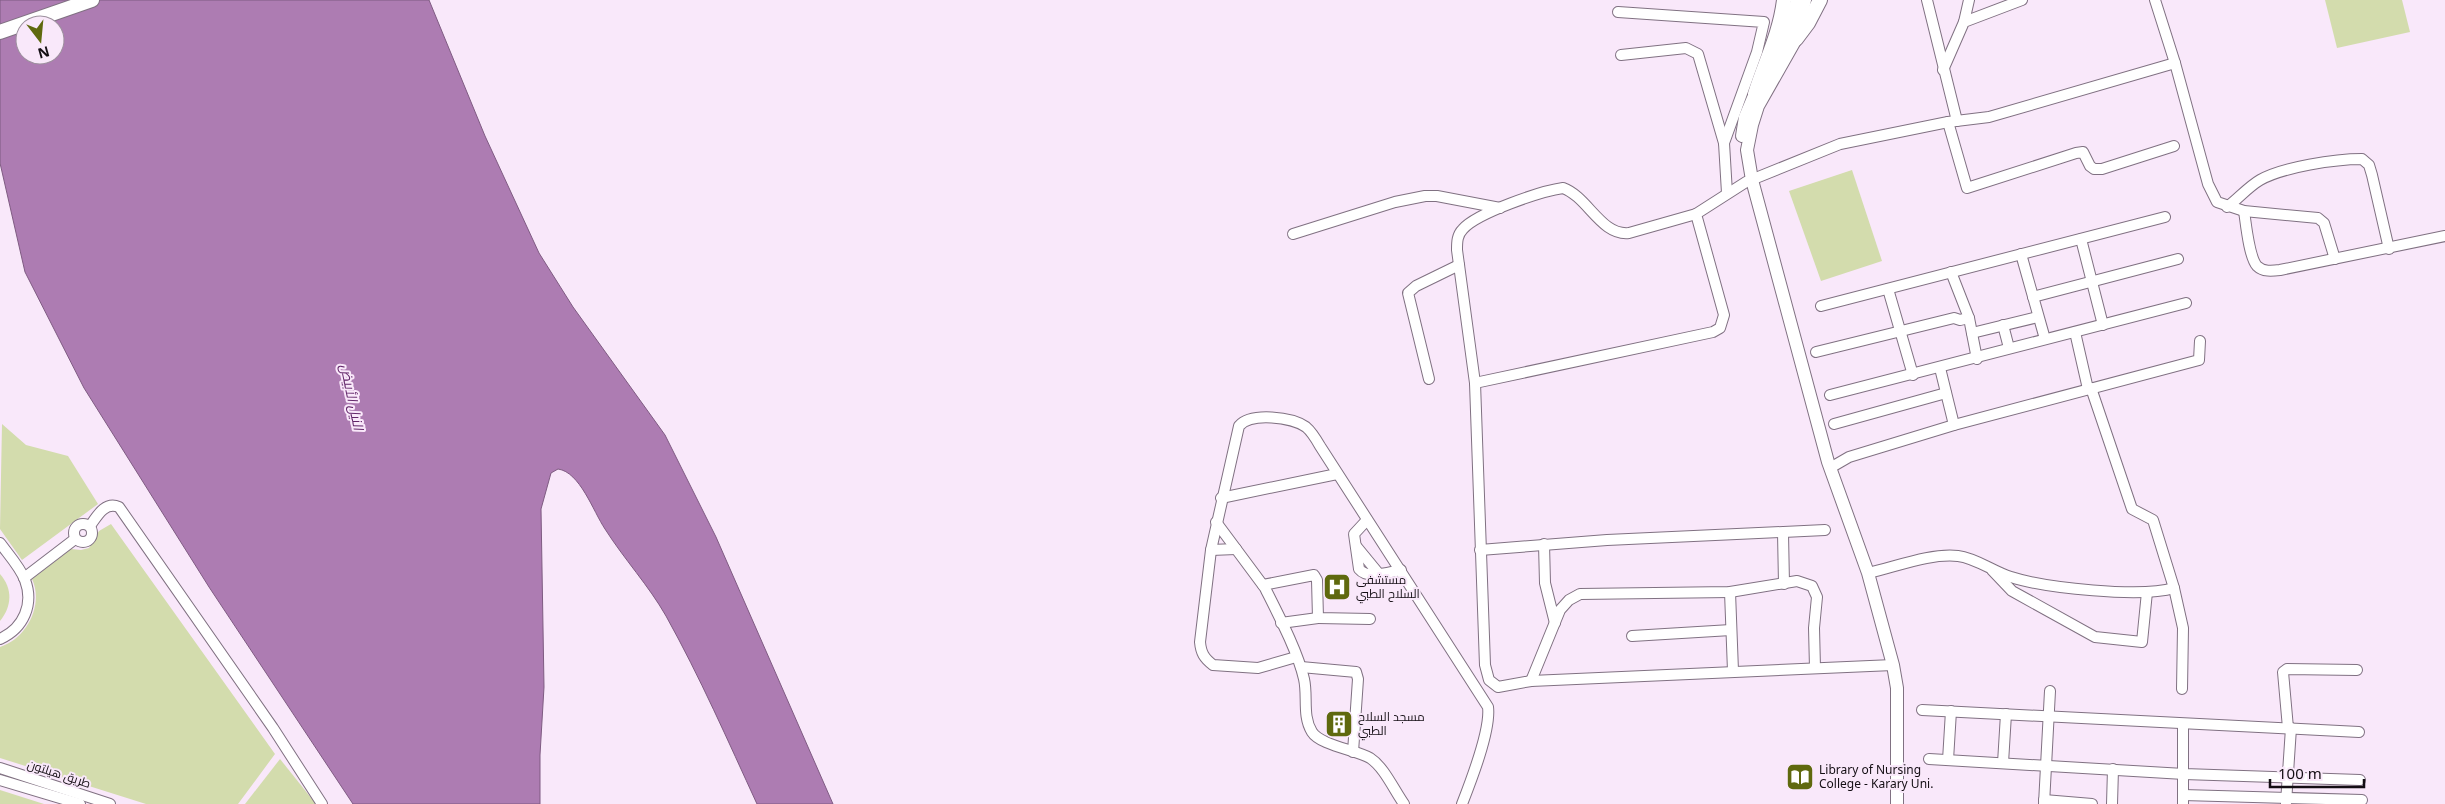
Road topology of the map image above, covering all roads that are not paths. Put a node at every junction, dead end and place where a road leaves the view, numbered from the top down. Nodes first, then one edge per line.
1 (67, 0) edge
2 (92, 0) edge
3 (1784, 0) edge
4 (1797, 0) edge
5 (1805, 0) edge
6 (1820, 0) edge
7 (1927, 0) edge
8 (1969, 0) edge
9 (2022, 0) edge
10 (2155, 0) edge
11 (1618, 12) dead end
12 (1964, 22) junction
13 (0, 23) edge
14 (0, 32) edge
15 (1796, 40) junction
16 (1621, 55) dead end
17 (2175, 63) junction
18 (1944, 70) junction
19 (1755, 94) junction
20 (1953, 122) junction
21 (1724, 143) junction
22 (2174, 146) dead end
23 (1749, 181) junction
24 (1727, 194) junction
25 (2227, 207) junction
26 (1501, 209) junction
27 (2244, 211) junction
28 (1696, 214) junction
29 (2165, 217) dead end
30 (1293, 234) dead end
31 (2445, 236) edge
32 (2081, 239) junction
33 (2389, 249) junction
34 (2021, 254) junction
35 (2178, 259) dead end
36 (2335, 259) junction
37 (1459, 265) junction
38 (1951, 272) junction
39 (2092, 281) junction
40 (1888, 289) junction
41 (2033, 297) junction
42 (2186, 303) dead end
43 (1821, 306) dead end
44 (2038, 317) junction
45 (1969, 318) junction
46 (2103, 325) junction
47 (2003, 326) junction
48 (1900, 332) junction
49 (2075, 332) junction
50 (1972, 333) junction
51 (2045, 339) junction
52 (2200, 341) dead end
53 (2009, 348) junction
54 (1816, 352) dead end
55 (1977, 359) junction
56 (1940, 368) junction
57 (1913, 375) junction
58 (1429, 379) dead end
59 (1475, 383) junction
60 (2090, 389) junction
61 (1946, 393) junction
62 (1830, 396) dead end
63 (1834, 424) dead end
64 (1954, 425) junction
65 (1830, 468) junction
66 (1337, 474) junction
67 (1221, 498) junction
68 (1367, 520) junction
69 (1216, 522) junction
70 (1825, 530) dead end
71 (1783, 534) junction
72 (0, 543) edge
73 (1544, 544) junction
74 (1236, 549) junction
75 (1211, 550) junction
76 (1480, 550) junction
77 (1989, 568) junction
78 (1401, 570) junction
79 (1868, 574) junction
80 (24, 578) junction
81 (1784, 584) junction
82 (1263, 585) junction
83 (2174, 588) junction
84 (1730, 592) junction
85 (2147, 592) junction
86 (1318, 618) junction
87 (1370, 619) dead end
88 (1281, 623) junction
89 (1555, 623) junction
90 (1731, 630) junction
91 (1632, 636) dead end
92 (0, 639) edge
93 (1296, 657) junction
94 (1889, 666) junction
95 (1301, 667) junction
96 (1815, 668) junction
97 (2357, 670) dead end
98 (1733, 671) junction
99 (1531, 681) junction
100 (2182, 689) dead end
101 (2050, 691) dead end
102 (1922, 710) dead end
103 (1951, 711) junction
104 (2006, 714) junction
105 (2048, 716) junction
106 (2182, 724) junction
107 (2289, 728) junction
108 (2359, 732) dead end
109 (1353, 752) junction
110 (1929, 759) dead end
111 (1948, 760) junction
112 (2003, 763) junction
113 (2045, 766) junction
114 (0, 768) edge
115 (2113, 769) junction
116 (2184, 774) junction
117 (2289, 776) junction
118 (0, 780) edge
119 (2360, 780) dead end
120 (2183, 799) edge
121 (2362, 800) dead end
122 (2287, 801) edge
123 (2044, 802) edge
124 (80, 804) edge
125 (110, 804) edge
126 (322, 804) edge
127 (1404, 804) edge
128 (1462, 804) edge
129 (1890, 804) edge
130 (1897, 804) edge
131 (2084, 804) edge
132 (2092, 804) edge
133 (2112, 804) edge

1 - 13 highway
2 - 14 highway
3 - 19 highway
4 - 19 main road
5 - 15 main road
6 - 15 highway
7 - 18 street
8 - 12 street
9 - 12 street
10 - 17 street
11 - 21 street
12 - 18 street
15 - 23 main road
16 - 21 street
17 - 20 street
17 - 25 street
18 - 20 street
19 - 23 main road
20 - 22 street
20 - 23 street
21 - 24 street
23 - 24 street
23 - 65 main road
23 - 94 main road
24 - 28 street
25 - 27 street
25 - 33 street
26 - 28 street
26 - 30 street
26 - 37 street
27 - 36 street
27 - 36 street
28 - 59 street
29 - 32 street
31 - 33 street
32 - 34 street
32 - 39 street
33 - 36 street
34 - 38 street
34 - 41 street
35 - 39 street
37 - 58 street
37 - 59 street
38 - 40 street
38 - 45 street
39 - 41 street
39 - 46 street
40 - 43 street
40 - 48 street
41 - 44 street
42 - 46 street
44 - 47 street
44 - 51 street
45 - 48 street
45 - 50 street
46 - 49 street
47 - 50 street
47 - 53 street
48 - 54 street
48 - 57 street
49 - 51 street
49 - 60 street
50 - 55 street
51 - 53 street
52 - 60 street
53 - 55 street
55 - 56 street
56 - 57 street
56 - 61 street
57 - 62 street
59 - 76 street
60 - 64 street
60 - 83 street
61 - 63 street
61 - 64 street
64 - 65 street
65 - 79 main road
66 - 67 street
66 - 67 street
66 - 68 street
67 - 69 street
68 - 78 street
68 - 78 street
69 - 74 street
69 - 75 street
70 - 71 street
71 - 73 street
71 - 81 street
72 - 80 street
73 - 76 street
73 - 89 street
74 - 75 street
74 - 82 street
75 - 93 street
76 - 99 street
77 - 79 street
77 - 85 street
77 - 85 street
78 - 128 street
79 - 94 main road
80 - 92 street
80 - 126 street
81 - 84 street
81 - 96 street
82 - 86 street
82 - 88 street
83 - 85 street
83 - 100 street
84 - 89 street
84 - 90 street
86 - 87 street
86 - 88 street
88 - 93 street
89 - 99 street
90 - 91 street
90 - 98 street
93 - 95 street
94 - 96 street
94 - 129 main road
94 - 130 main road
95 - 109 street
95 - 109 street
96 - 98 street
97 - 107 street
98 - 99 street
101 - 105 street
102 - 103 street
103 - 104 street
103 - 111 street
104 - 105 street
104 - 112 street
105 - 106 street
105 - 113 street
106 - 107 street
106 - 116 street
107 - 108 street
107 - 117 street
109 - 127 street
110 - 111 street
111 - 112 street
112 - 113 street
113 - 115 street
113 - 123 street
114 - 125 street, طريق هيلتون
115 - 116 street
115 - 133 street
116 - 117 street
116 - 120 street
117 - 119 street
117 - 122 street
118 - 124 street, طريق هيلتون
120 - 122 street
121 - 122 street
123 - 131 street
131 - 132 street

